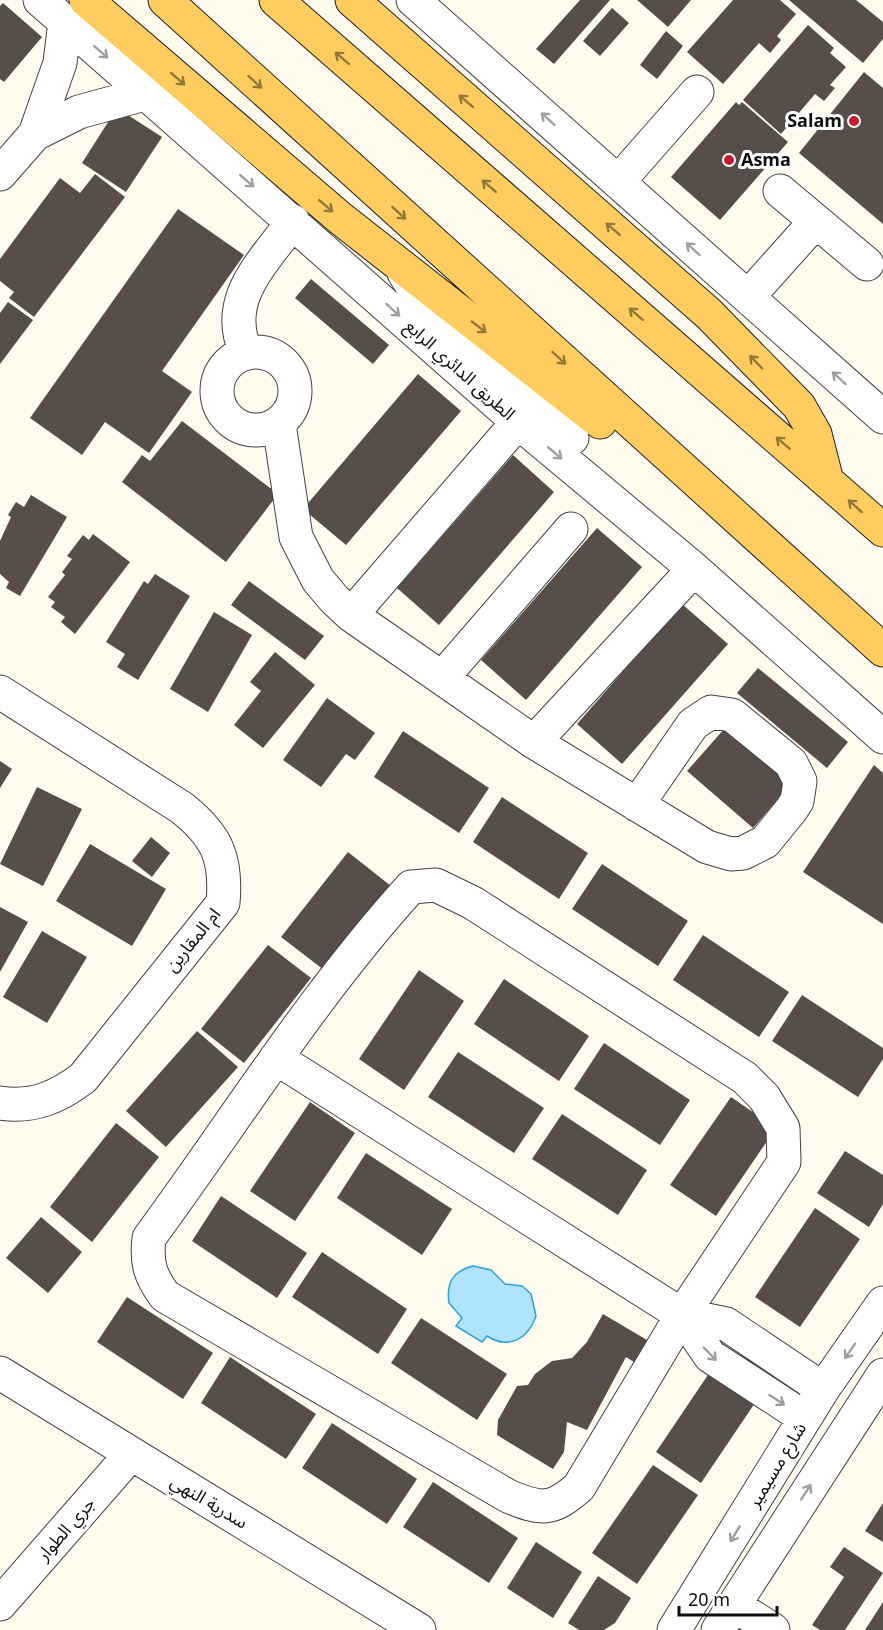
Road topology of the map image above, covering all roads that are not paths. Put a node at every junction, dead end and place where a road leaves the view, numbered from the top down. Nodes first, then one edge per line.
1 (40, 0) edge
2 (165, 0) edge
3 (276, 0) edge
4 (352, 0) edge
5 (414, 0) edge
6 (76, 10) edge
7 (697, 92) dead end
8 (147, 93) junction
9 (35, 134) junction
10 (0, 174) edge
11 (618, 182) junction
12 (780, 191) dead end
13 (816, 220) junction
14 (293, 221) junction
15 (867, 264) dead end
16 (401, 266) junction
17 (748, 297) junction
18 (246, 353) junction
19 (883, 417) edge
20 (518, 422) junction
21 (279, 424) junction
22 (827, 481) junction
23 (571, 529) dead end
24 (883, 530) edge
25 (694, 569) junction
26 (836, 610) junction
27 (351, 615) junction
28 (883, 650) edge
29 (442, 678) junction
30 (0, 692) edge
31 (883, 710) edge
32 (883, 737) edge
33 (534, 742) junction
34 (637, 805) junction
35 (276, 1058) junction
36 (0, 1103) edge
37 (883, 1303) edge
38 (682, 1315) junction
39 (0, 1373) edge
40 (883, 1375) edge
41 (823, 1389) junction
42 (872, 1413) edge
43 (805, 1418) junction
44 (131, 1454) junction
45 (0, 1604) edge
46 (726, 1618) edge
47 (419, 1630) edge
48 (674, 1630) edge
49 (773, 1630) edge

1 - 6 street, الطريق الدائري الرابع
2 -> 26 main road
22 -> 3 main road
22 -> 4 main road
11 -> 5 street
6 -> 8 street, الطريق الدائري الرابع
6 - 9 street
6 -> 16 main road
7 - 11 street
8 - 9 street
8 -> 14 street, الطريق الدائري الرابع
9 - 10 street
17 -> 11 street
12 - 13 street
13 - 15 street
13 - 17 street
14 - 18 street
14 -> 20 street, الطريق الدائري الرابع
16 -> 26 main road
16 - 31 street, الطريق الدائري الرابع
19 -> 17 street
18 - 21 street
18 - 21 street
20 -> 25 street, الطريق الدائري الرابع
20 - 27 street
21 - 27 street
24 -> 22 main road
23 - 29 street
25 - 32 street, الطريق الدائري الرابع
25 - 33 street
26 - 28 main road
27 - 29 street
29 - 33 street
30 - 36 street, ام المقارين
33 - 34 street
34 - 34 street
35 - 38 street
35 - 38 street
35 - 38 street
37 -> 41 street, شارع مسيمير
38 - 41 street
38 -> 43 street
39 - 44 street, سدرية النهي
40 - 42 street, شارع مسيمير
41 - 43 street, شارع مسيمير
46 -> 42 street, شارع مسيمير
43 -> 48 street, شارع مسيمير
44 - 45 street, جري الطوار
44 - 47 street, سدرية النهي
46 - 49 street

